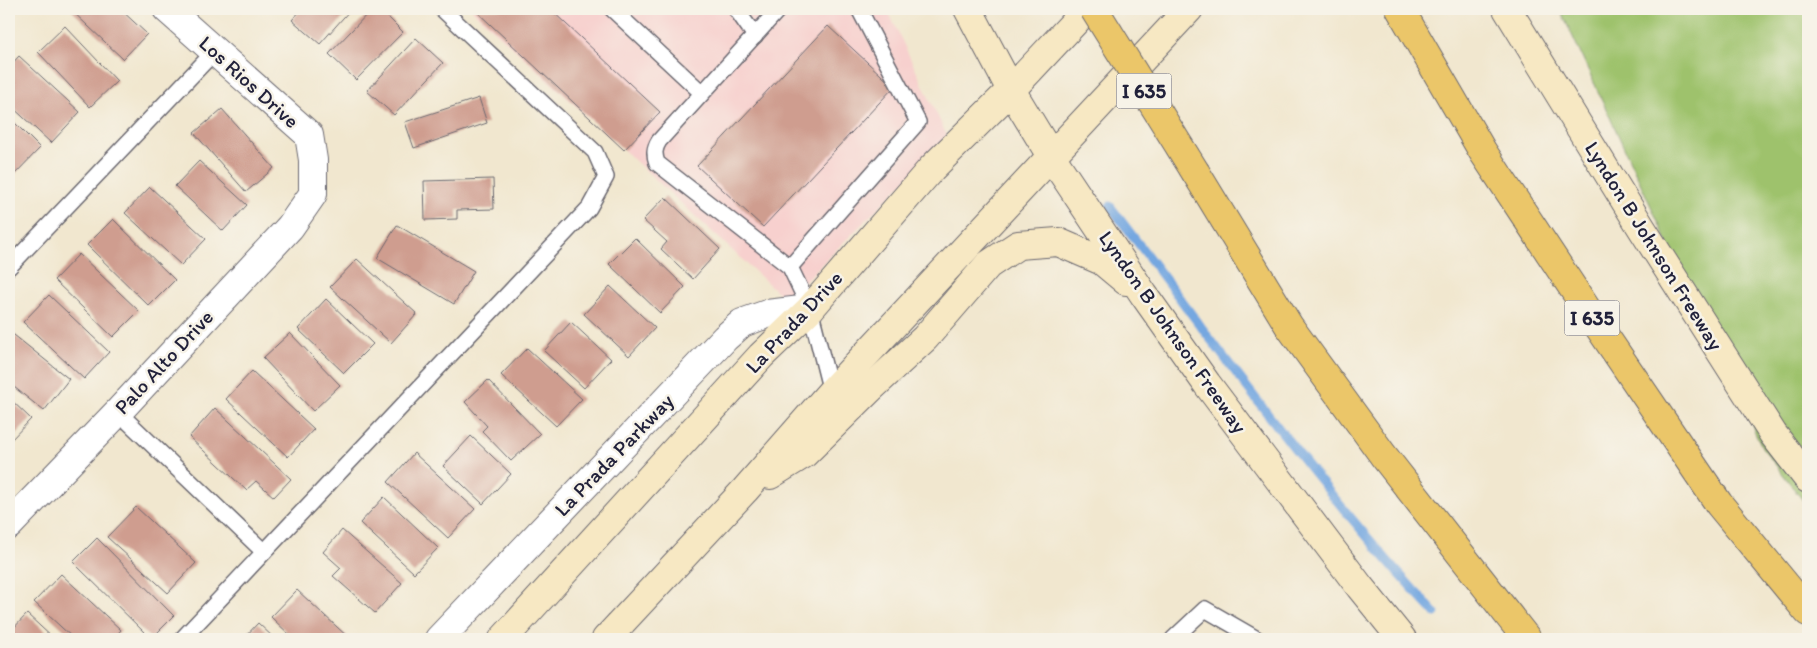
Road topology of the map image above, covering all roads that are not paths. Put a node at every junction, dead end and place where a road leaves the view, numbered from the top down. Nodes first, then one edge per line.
1 (167, 9) edge
2 (442, 9) edge
3 (612, 9) edge
4 (736, 9) edge
5 (779, 9) edge
6 (859, 9) edge
7 (968, 9) edge
8 (1087, 9) edge
9 (1094, 9) edge
10 (1189, 9) edge
11 (1400, 9) edge
12 (1507, 9) edge
13 (755, 36) junction
14 (214, 51) junction
15 (1011, 90) junction
16 (702, 93) junction
17 (1051, 156) junction
18 (314, 194) joint
19 (9, 267) edge
20 (790, 267) junction
21 (1144, 295) junction
22 (810, 309) junction
23 (831, 392) junction
24 (118, 412) junction
25 (1808, 479) edge
26 (745, 490) junction
27 (9, 526) edge
28 (264, 552) junction
29 (1808, 612) edge
30 (182, 639) edge
31 (439, 639) edge
32 (503, 639) edge
33 (606, 639) edge
34 (1173, 639) edge
35 (1257, 639) edge
36 (1402, 639) edge
37 (1527, 639) edge

1 - 14 street, Los Rios Drive
2 - 28 lane
3 - 16 lane
4 - 13 lane
5 - 13 lane
6 - 20 lane
7 - 15 main road, Lyndon B Johnson Freeway
8 - 15 main road, La Prada Drive
9 - 37 highway, I 635, bridge
10 - 17 main road
11 - 29 highway, I 635
12 - 25 main road, Lyndon B Johnson Freeway
13 - 16 lane
14 - 18 street, Los Rios Drive
14 - 19 lane
15 - 17 main road, Lyndon B Johnson Freeway
15 - 22 main road, La Prada Drive
16 - 20 lane
17 - 21 main road, Lyndon B Johnson Freeway
17 - 23 main road
18 - 24 street, Palo Alto Drive
20 - 22 lane
21 - 26 main road
21 - 36 main road, Lyndon B Johnson Freeway
22 - 23 lane
22 - 31 street, La Prada Parkway
22 - 32 main road, La Prada Drive
23 - 26 main road
24 - 27 street, Palo Alto Drive
24 - 28 lane
26 - 33 main road
28 - 30 lane
34 - 35 lane

